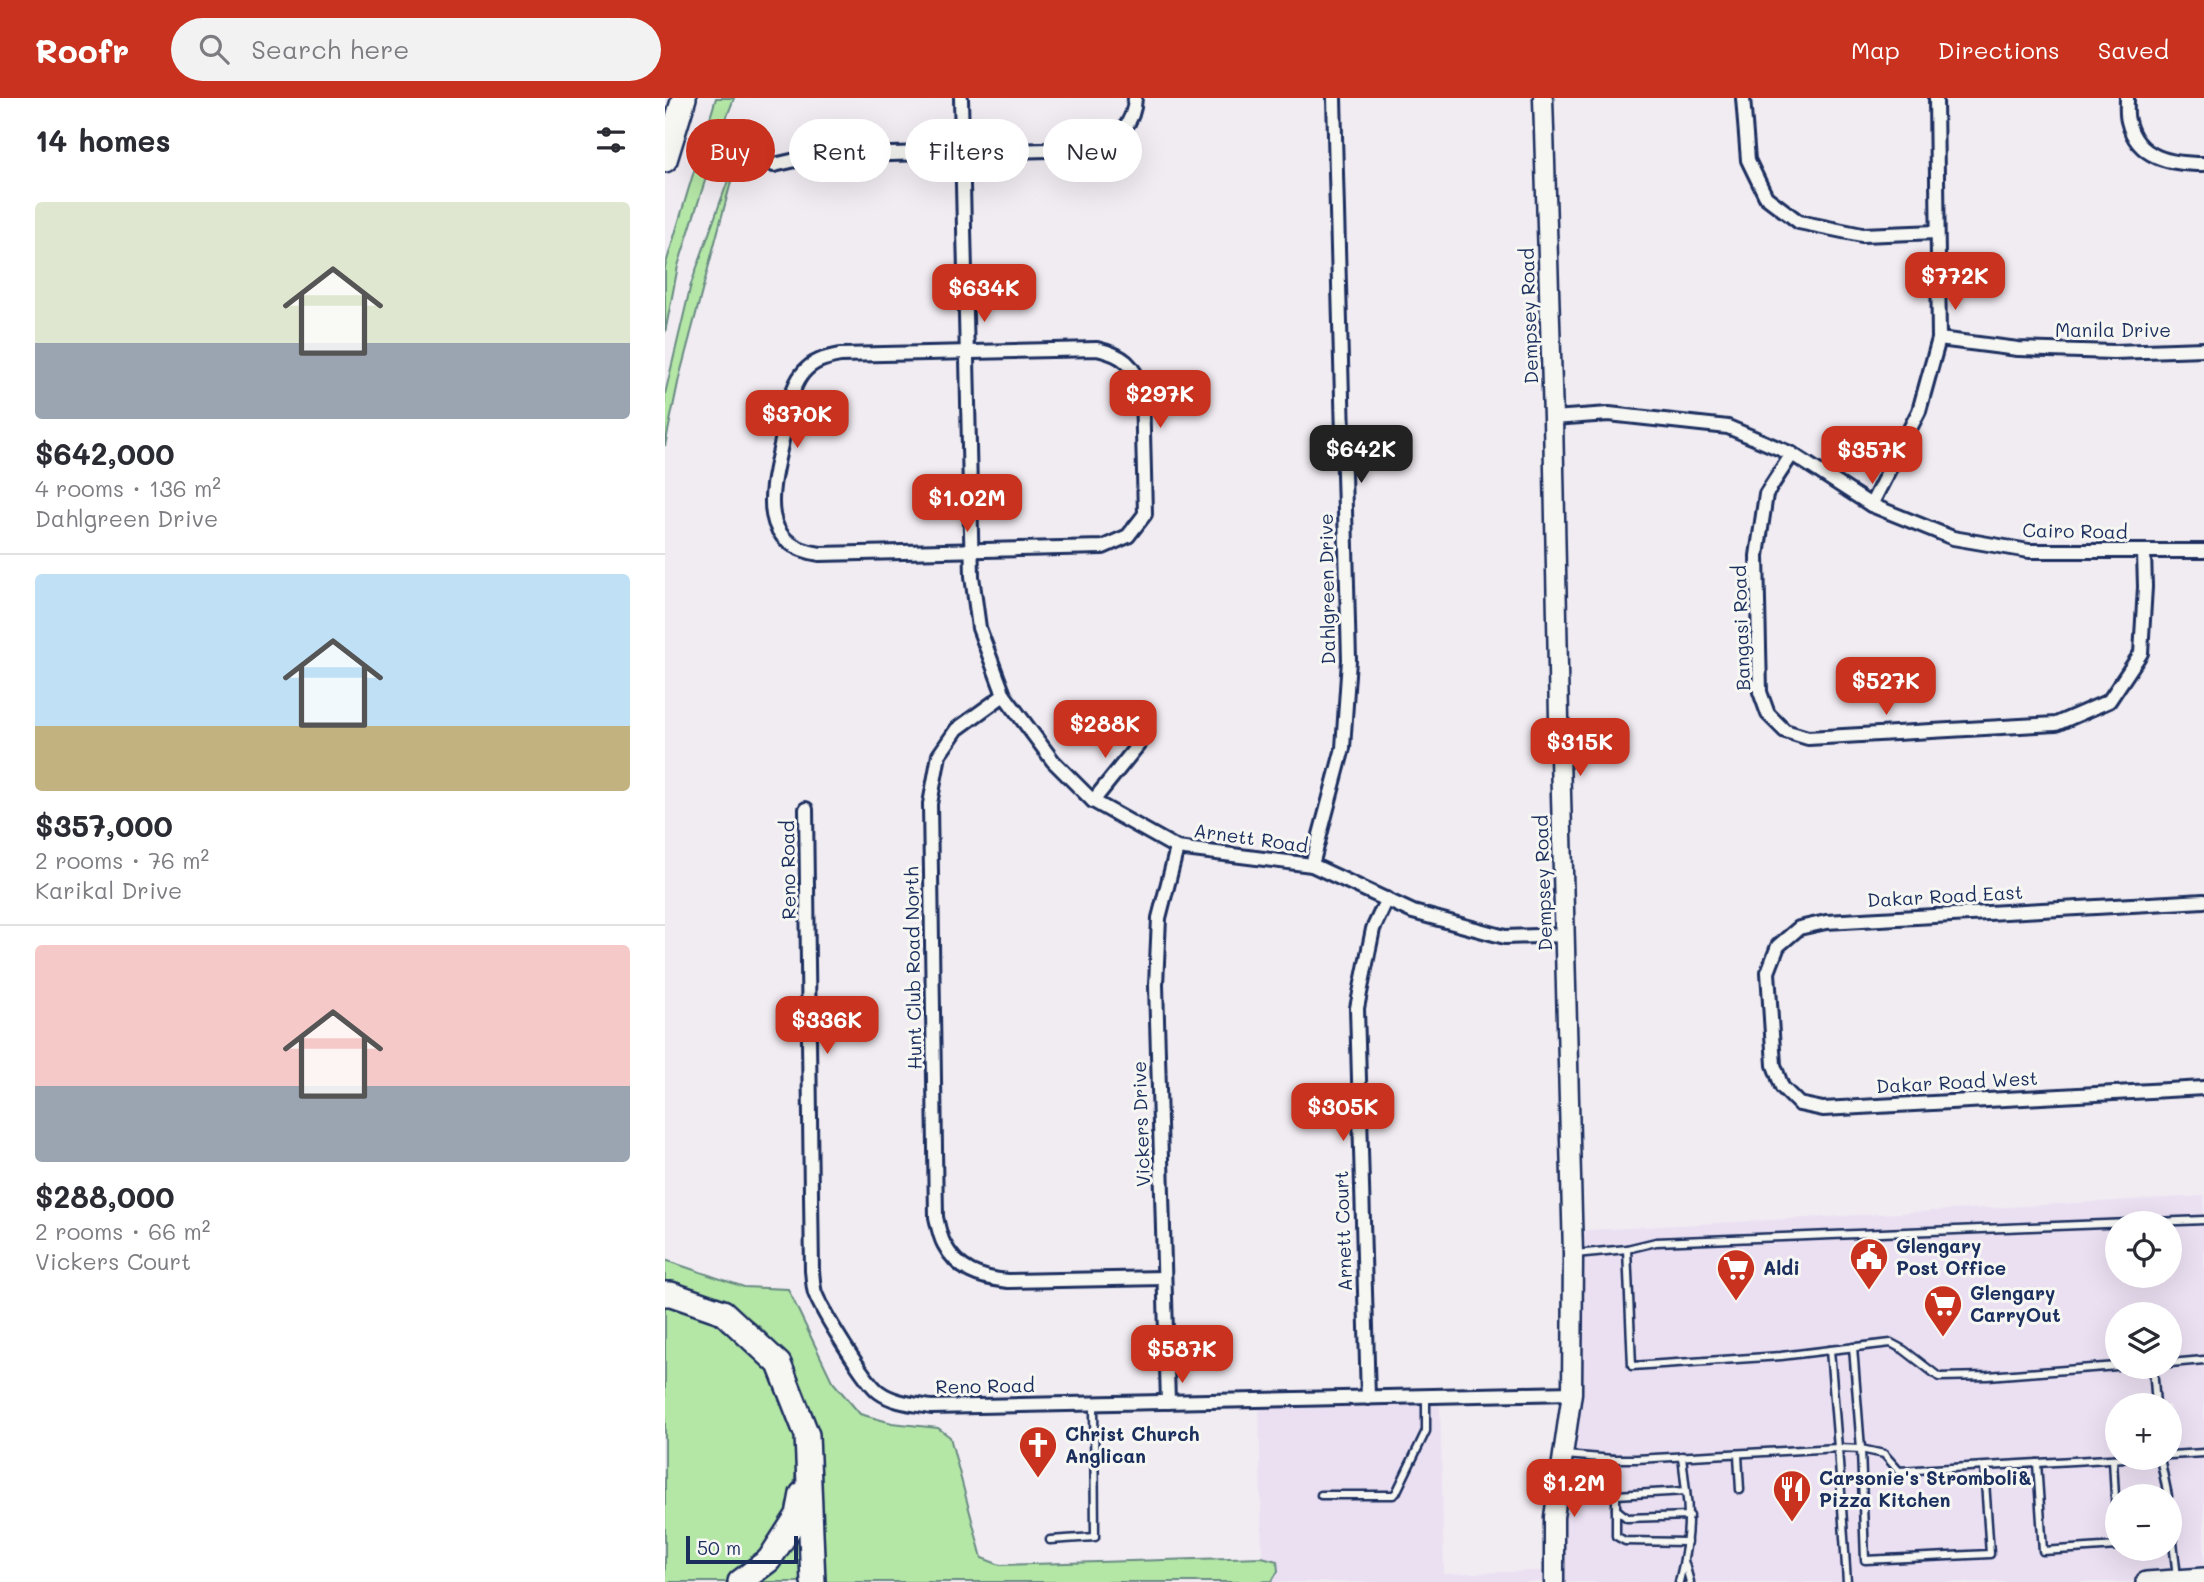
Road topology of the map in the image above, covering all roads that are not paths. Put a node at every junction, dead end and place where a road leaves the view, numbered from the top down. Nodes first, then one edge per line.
1 (684, 98) edge
2 (961, 98) edge
3 (1135, 98) edge
4 (1334, 98) edge
5 (1543, 98) edge
6 (1742, 98) edge
7 (1936, 98) edge
8 (2127, 98) edge
9 (961, 119) edge
10 (1029, 151) edge
11 (905, 154) edge
12 (665, 160) edge
13 (775, 164) edge
14 (2204, 164) edge
15 (963, 182) edge
16 (1937, 232) junction
17 (1939, 339) junction
18 (2204, 349) edge
19 (968, 352) junction
20 (1553, 418) junction
21 (1791, 454) junction
22 (1871, 505) junction
23 (971, 551) junction
24 (2204, 551) edge
25 (2144, 552) junction
26 (1004, 695) junction
27 (1142, 740) dead end
28 (1093, 801) junction
29 (806, 809) dead end
30 (1177, 848) junction
31 (1312, 865) junction
32 (1387, 899) junction
33 (2204, 901) edge
34 (1565, 935) junction
35 (1772, 1027) joint
36 (2204, 1088) edge
37 (2204, 1220) edge
38 (1627, 1249) junction
39 (1573, 1254) junction
40 (1164, 1278) junction
41 (665, 1294) edge
42 (1853, 1347) junction
43 (1830, 1350) junction
44 (2204, 1360) edge
45 (2182, 1362) edge
46 (2105, 1367) edge
47 (1572, 1393) junction
48 (1426, 1396) junction
49 (1368, 1398) junction
50 (1168, 1402) junction
51 (1094, 1403) junction
52 (1838, 1448) junction
53 (1861, 1449) junction
54 (2204, 1453) edge
55 (2182, 1454) edge
56 (1564, 1455) junction
57 (1738, 1455) junction
58 (1682, 1457) junction
59 (2105, 1459) edge
60 (1613, 1460) junction
61 (809, 1463) junction
62 (2038, 1463) junction
63 (1984, 1466) junction
64 (1740, 1490) dead end
65 (1686, 1491) junction
66 (1321, 1495) dead end
67 (1616, 1495) junction
68 (1616, 1509) junction
69 (1690, 1516) junction
70 (1050, 1540) dead end
71 (1687, 1542) junction
72 (2105, 1547) edge
73 (2175, 1561) edge
74 (1685, 1562) junction
75 (2204, 1578) edge
76 (2177, 1581) edge
77 (740, 1582) edge
78 (813, 1582) edge
79 (1554, 1582) edge
80 (1679, 1582) edge
81 (1691, 1582) edge
82 (1847, 1582) edge
83 (2146, 1582) edge

1 - 12 highway
2 - 9 street, Arnett Road
3 - 10 street
4 - 31 street, Dahlgreen Drive
5 - 20 main road, Dempsey Road
6 - 16 street
7 - 16 street
8 - 14 street
11 - 13 street
15 - 19 street, Arnett Road
16 - 17 street
17 - 18 street, Manila Drive
17 - 22 street
19 - 23 street, Arnett Road
19 - 23 street
19 - 23 street
20 - 21 street, Cairo Road
20 - 34 main road, Dempsey Road
21 - 22 street, Cairo Road
21 - 25 street, Bangasi Road
22 - 25 street, Cairo Road
23 - 26 street, Arnett Road
24 - 25 street, Cairo Road
26 - 28 street, Arnett Road
26 - 40 street, Hunt Club Road North
27 - 28 street
28 - 30 street, Arnett Road
29 - 51 street, Reno Road
30 - 31 street, Arnett Road
30 - 40 street, Vickers Drive
31 - 32 street, Arnett Road
32 - 34 street, Arnett Road
32 - 49 street, Arnett Court
33 - 35 street, Dakar Road East
34 - 39 main road, Dempsey Road
35 - 36 street, Dakar Road West
37 - 38 lane
38 - 39 lane
38 - 43 lane
39 - 47 main road, Dempsey Road
40 - 50 street, Vickers Drive
41 - 61 highway
42 - 43 lane
42 - 46 lane
42 - 53 lane
43 - 52 lane
44 - 45 lane
47 - 48 street, Reno Road
47 - 56 main road, Dempsey Road
48 - 49 street, Reno Road
48 - 66 lane
49 - 50 street, Reno Road
50 - 51 street, Reno Road
51 - 70 lane
52 - 53 lane
52 - 57 lane
52 - 82 lane
53 - 63 lane
53 - 63 lane
54 - 55 lane
56 - 60 lane
56 - 79 main road, Dempsey Road
57 - 58 lane
57 - 64 lane
58 - 60 lane
58 - 65 lane
59 - 62 lane
60 - 67 lane
61 - 77 highway
61 - 78 highway
62 - 63 lane
62 - 72 lane
65 - 67 lane
65 - 69 lane
67 - 68 lane
68 - 69 lane
68 - 71 lane
69 - 71 lane
71 - 74 lane
73 - 76 lane
74 - 80 lane
74 - 81 lane
75 - 76 main road
76 - 83 main road

